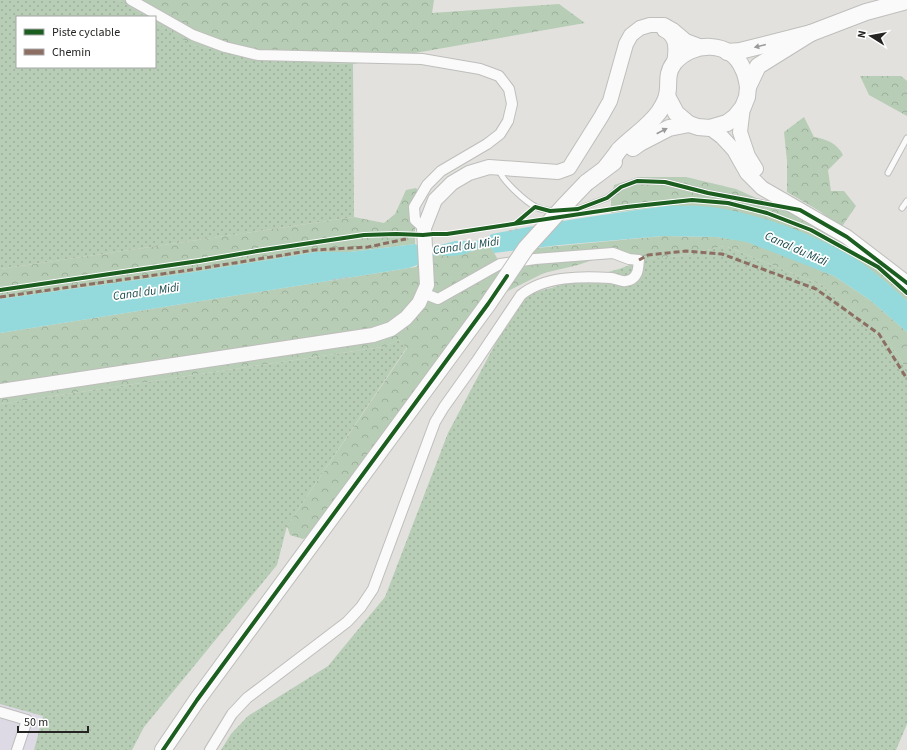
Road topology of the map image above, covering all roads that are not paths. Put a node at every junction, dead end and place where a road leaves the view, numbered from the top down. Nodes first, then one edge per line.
1 (130, 0) edge
2 (907, 1) edge
3 (650, 25) junction
4 (811, 33) junction
5 (702, 47) junction
6 (727, 52) junction
7 (674, 64) junction
8 (748, 87) junction
9 (667, 96) junction
10 (743, 107) junction
11 (690, 124) junction
12 (710, 128) junction
13 (907, 138) edge
14 (606, 167) junction
15 (499, 168) junction
16 (888, 173) dead end
17 (783, 200) junction
18 (907, 201) edge
19 (902, 208) dead end
20 (800, 210) junction
21 (424, 233) junction
22 (907, 283) edge
23 (423, 293) junction
24 (0, 392) edge
25 (0, 712) edge
26 (17, 750) edge
27 (163, 750) edge
28 (210, 750) edge

1 - 21 street
2 - 4 main road
3 - 5 street
3 - 7 street
3 - 15 street
4 -> 6 main road
4 - 8 main road
5 - 6 main road
5 - 7 main road
6 - 8 main road
7 - 9 main road
8 - 10 main road
9 - 11 main road
9 - 14 main road
10 - 12 main road
10 - 17 street
11 - 12 main road
14 -> 11 main road
12 - 17 street
13 - 16 lane
14 - 27 main road, bridge
15 - 20 lane
15 - 21 street
17 - 20 street
18 - 19 lane
20 - 22 street
21 - 23 street
23 - 24 street
23 - 28 street
25 - 26 street

